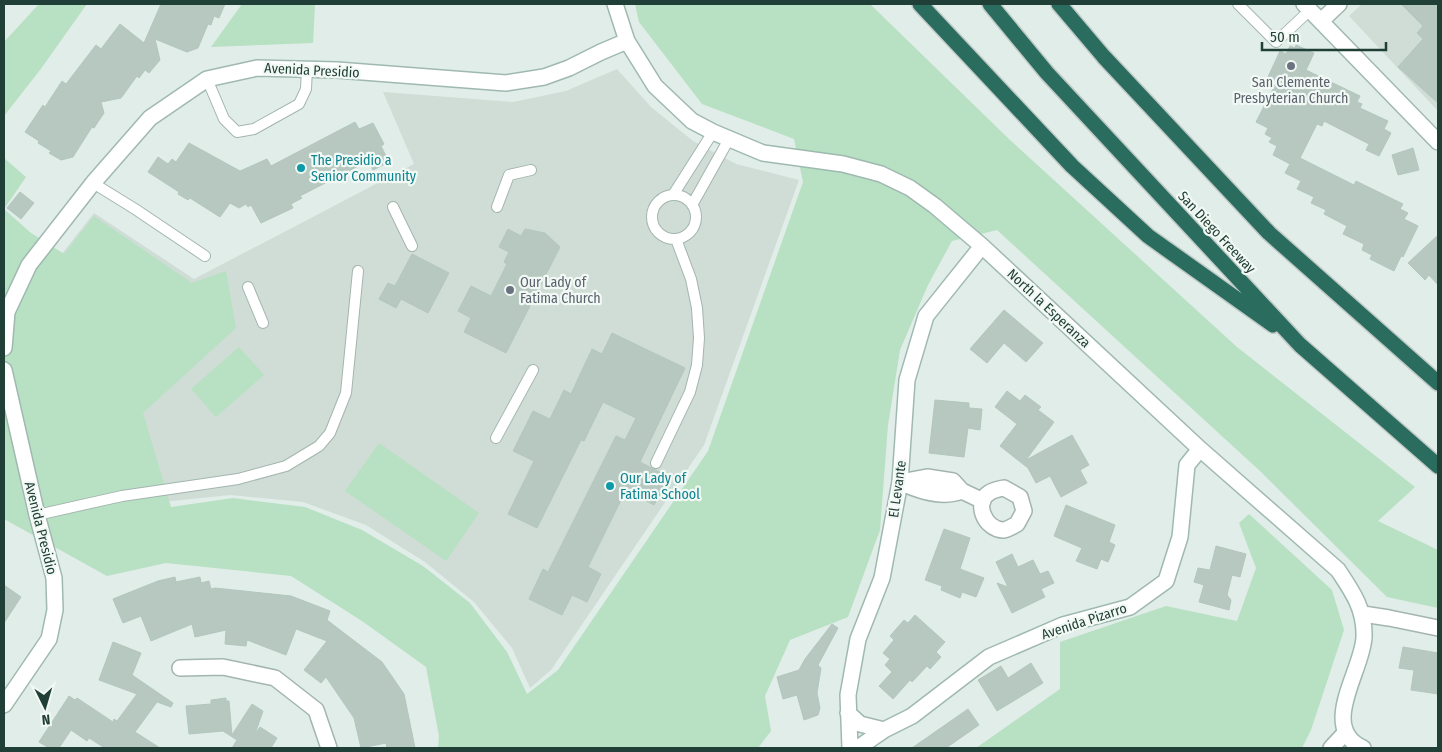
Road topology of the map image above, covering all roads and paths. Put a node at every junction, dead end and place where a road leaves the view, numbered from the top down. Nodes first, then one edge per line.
1 (615, 4) edge
2 (920, 4) edge
3 (990, 4) edge
4 (1059, 4) edge
5 (1238, 4) edge
6 (1339, 4) edge
7 (1307, 7) edge
8 (1321, 21) junction
9 (627, 41) junction
10 (307, 69) junction
11 (207, 79) junction
12 (713, 132) junction
13 (729, 138) junction
14 (1438, 142) edge
15 (531, 170) dead end
16 (94, 183) junction
17 (673, 195) junction
18 (692, 205) junction
19 (393, 207) dead end
20 (497, 207) dead end
21 (676, 239) junction
22 (412, 246) dead end
23 (982, 246) junction
24 (205, 256) dead end
25 (358, 271) dead end
26 (248, 287) dead end
27 (263, 323) dead end
28 (1300, 345) junction
29 (4, 348) edge
30 (4, 370) edge
31 (533, 370) dead end
32 (1438, 383) edge
33 (496, 438) dead end
34 (1200, 449) junction
35 (656, 463) dead end
36 (1438, 466) edge
37 (900, 482) junction
38 (983, 501) dead end
39 (36, 515) junction
40 (1362, 614) junction
41 (1438, 628) edge
42 (180, 668) dead end
43 (4, 705) edge
44 (848, 713) junction
45 (884, 730) junction
46 (1345, 733) junction
47 (329, 748) edge
48 (850, 748) edge
49 (858, 748) edge
50 (1331, 748) edge
51 (1363, 748) edge

1 - 9 street
2 - 28 highway
3 - 28 highway, San Diego Freeway
4 - 32 highway
5 - 7 lane
6 - 8 street
7 - 8 street
8 - 14 street
9 - 10 street, Avenida Presidio
9 - 12 street, North la Esperanza
10 - 11 street, Avenida Presidio
10 - 11 lane
11 - 16 street, Avenida Presidio
12 - 13 street, North la Esperanza
12 - 17 lane
13 - 18 lane
13 - 23 street, North la Esperanza
15 - 20 lane
16 - 24 lane
16 - 29 street, Avenida Presidio
17 - 18 lane
17 - 21 lane
18 - 21 lane
19 - 22 lane
21 - 35 lane
23 - 34 street, North la Esperanza
23 - 37 street, El Levante
25 - 39 lane
26 - 27 lane
28 - 36 highway, San Diego Freeway
30 - 39 street, Avenida Presidio
31 - 33 lane
34 - 40 street, North la Esperanza
34 - 45 street, Avenida Pizarro
37 - 38 street
37 - 44 street, El Levante
39 - 43 street, Avenida Presidio
40 - 41 street
40 - 46 street, North la Esperanza
42 - 47 street
44 - 45 street
44 - 48 street, El Levante
45 - 49 street, Avenida Pizarro
46 - 50 street
46 - 51 street

